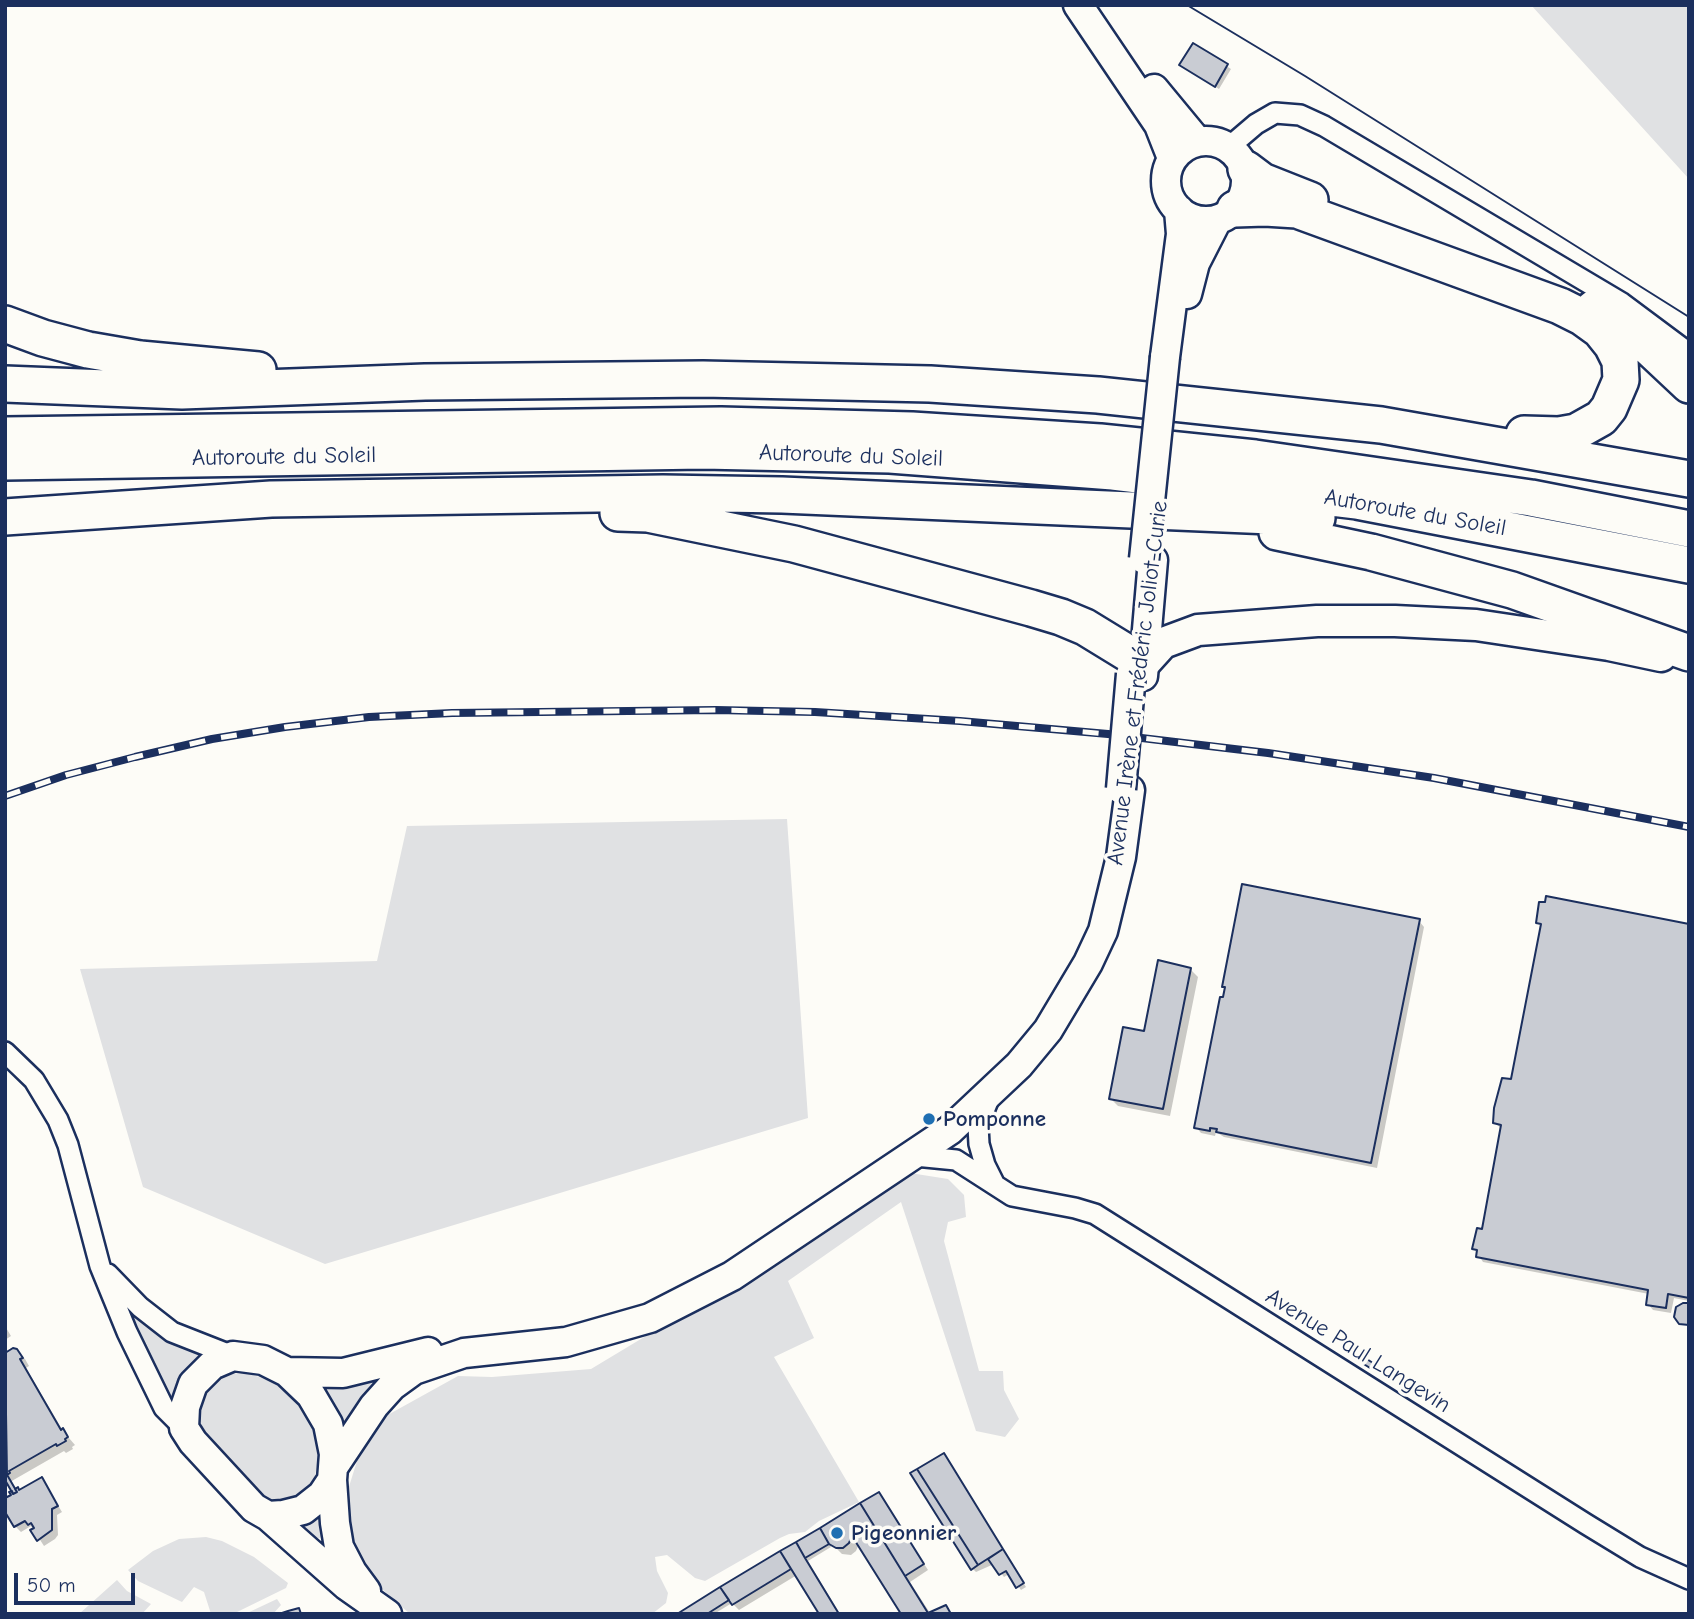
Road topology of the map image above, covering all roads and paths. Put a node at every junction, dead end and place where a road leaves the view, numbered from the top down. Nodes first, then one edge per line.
1 (1078, 5) edge
2 (1099, 5) edge
3 (1197, 141) junction
4 (1172, 158) junction
5 (1237, 158) junction
6 (1179, 210) junction
7 (1226, 215) junction
8 (5, 324) edge
9 (1689, 353) edge
10 (1169, 358) junction
11 (425, 382) junction
12 (5, 384) edge
13 (1689, 385) edge
14 (1381, 425) junction
15 (5, 435) edge
16 (5, 462) edge
17 (1689, 479) edge
18 (456, 498) junction
19 (1114, 510) junction
20 (5, 517) edge
21 (1485, 524) junction
22 (1689, 529) edge
23 (1689, 565) edge
24 (1689, 653) edge
25 (1689, 664) edge
26 (1138, 668) junction
27 (1126, 789) junction
28 (5, 1052) edge
29 (993, 1091) junction
30 (915, 1156) junction
31 (995, 1184) junction
32 (100, 1266) junction
33 (233, 1356) junction
34 (287, 1371) junction
35 (184, 1428) junction
36 (333, 1473) junction
37 (268, 1516) junction
38 (1689, 1580) edge
39 (382, 1610) edge

1 - 4 main road
2 - 3 main road
3 - 4 main road
3 - 5 main road
4 - 6 main road
5 - 7 main road
5 - 9 street
5 - 13 highway
6 - 7 main road
6 - 10 main road, Avenue Irène et Frédéric Joliot-Curie
7 - 10 main road, Avenue Irène et Frédéric Joliot-Curie
7 - 14 highway
8 - 11 highway
10 - 26 main road, Avenue Irène et Frédéric Joliot-Curie, bridge
11 - 12 highway
11 - 14 highway
14 - 17 highway
15 - 22 highway, Autoroute du Soleil
16 - 21 highway, Autoroute du Soleil
18 - 19 highway
18 - 20 highway
18 - 26 highway
19 - 21 highway
19 - 24 highway
21 - 23 highway, Autoroute du Soleil
25 - 26 main road
26 - 27 main road, Avenue Irène et Frédéric Joliot-Curie, bridge
27 - 29 main road, Avenue Irène et Frédéric Joliot-Curie
27 - 34 main road, Avenue Irène et Frédéric Joliot-Curie
28 - 32 street
29 - 30 main road, Avenue Irène et Frédéric Joliot-Curie
29 - 31 street
30 - 31 street, Avenue Paul Langevin
30 - 36 main road, Avenue Irène et Frédéric Joliot-Curie
31 - 38 street, Avenue Paul Langevin
32 - 33 street
32 - 35 street
33 - 34 main road
33 - 35 main road
34 - 36 main road
35 - 37 main road
36 - 37 main road
36 - 39 main road
37 - 39 main road

